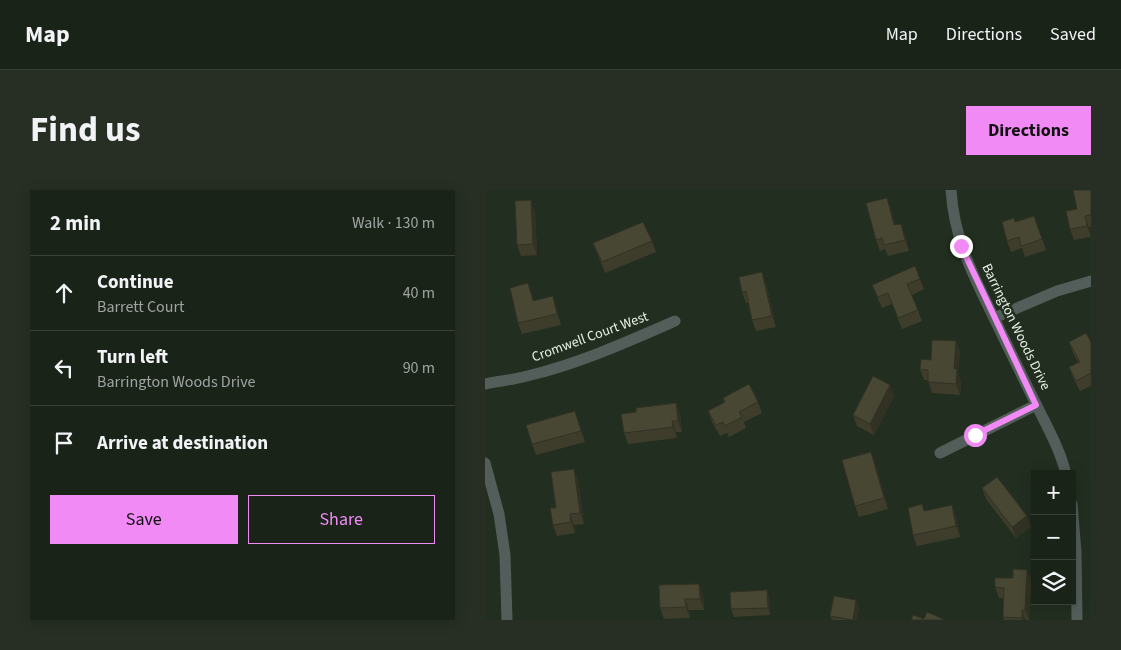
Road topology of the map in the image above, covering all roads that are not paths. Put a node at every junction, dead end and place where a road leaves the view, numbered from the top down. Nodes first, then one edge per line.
1 (951, 190) edge
2 (1091, 281) edge
3 (994, 318) junction
4 (675, 320) dead end
5 (485, 384) edge
6 (1036, 405) junction
7 (940, 453) dead end
8 (485, 462) edge
9 (1065, 470) edge
10 (1073, 515) edge
11 (507, 620) edge
12 (1077, 620) edge

1 - 3 street, Barrington Woods Drive
2 - 3 street
3 - 6 street, Barrington Woods Drive
4 - 5 street, Cromwell Court West
6 - 7 street
6 - 9 street, Barrington Woods Drive
8 - 11 street
10 - 12 street

